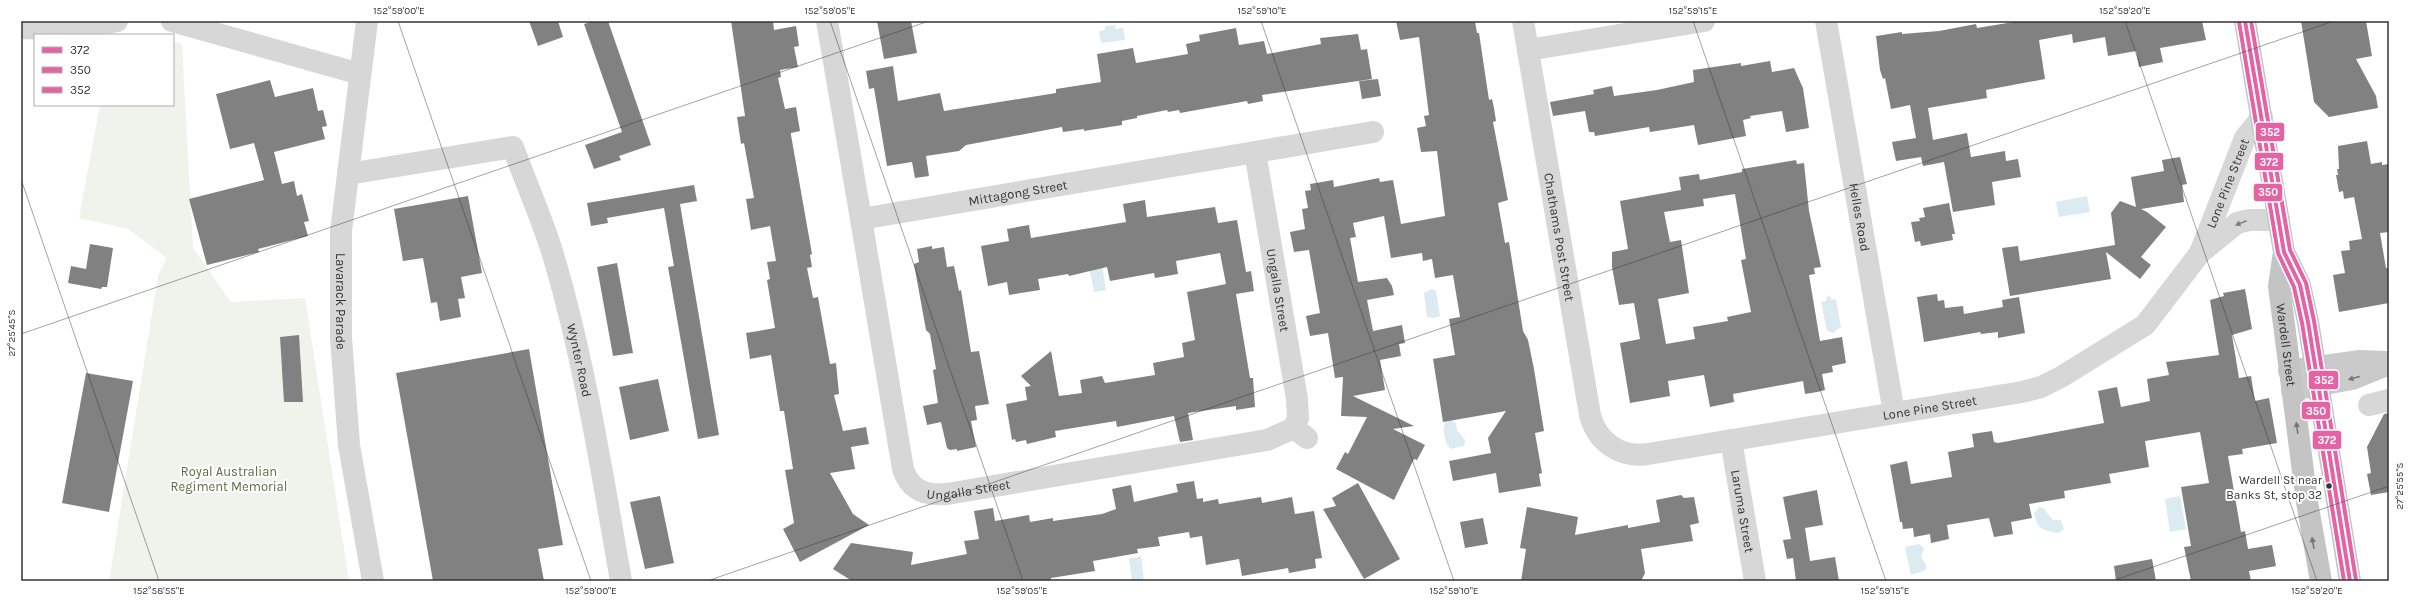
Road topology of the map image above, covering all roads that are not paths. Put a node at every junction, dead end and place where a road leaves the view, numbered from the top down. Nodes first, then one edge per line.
1 (117, 21) edge
2 (172, 21) edge
3 (367, 21) edge
4 (827, 21) edge
5 (1523, 21) edge
6 (1704, 21) edge
7 (1826, 21) edge
8 (2245, 21) edge
9 (21, 28) edge
10 (1528, 50) junction
11 (360, 74) junction
12 (2262, 117) junction
13 (1372, 132) dead end
14 (1255, 152) junction
15 (348, 174) junction
16 (861, 219) junction
17 (2279, 220) junction
18 (2284, 252) junction
19 (2200, 253) junction
20 (2389, 363) edge
21 (2316, 377) junction
22 (2291, 381) junction
23 (1894, 413) junction
24 (1731, 440) junction
25 (1610, 446) joint
26 (373, 581) edge
27 (621, 581) edge
28 (1755, 581) edge
29 (2321, 581) edge
30 (2350, 581) edge

1 - 9 street
2 - 11 street
3 - 11 street, Lavarack Parade
4 - 16 street
5 - 10 street, Chathams Post Street
6 - 10 street
7 - 23 street, Helles Road
8 - 12 highway, Wardell Street
10 - 25 street, Chathams Post Street
11 - 15 street, Lavarack Parade
12 - 17 highway, Wardell Street
12 - 19 street, Lone Pine Street
13 - 14 street, Mittagong Street
14 - 16 street, Mittagong Street
14 - 16 street, Ungalla Street
15 - 26 street, Lavarack Parade
15 - 27 street, Wynter Road
17 - 18 highway, Wardell Street
17 -> 19 street, Lone Pine Street
18 - 21 highway, Wardell Street
18 - 22 highway, Wardell Street
19 - 23 street, Lone Pine Street
20 - 21 main road
21 - 22 main road
21 - 30 highway, Wardell Street
29 -> 22 highway, Wardell Street
23 - 24 street, Lone Pine Street
24 - 25 street, Lone Pine Street
24 - 28 street, Laruma Street

